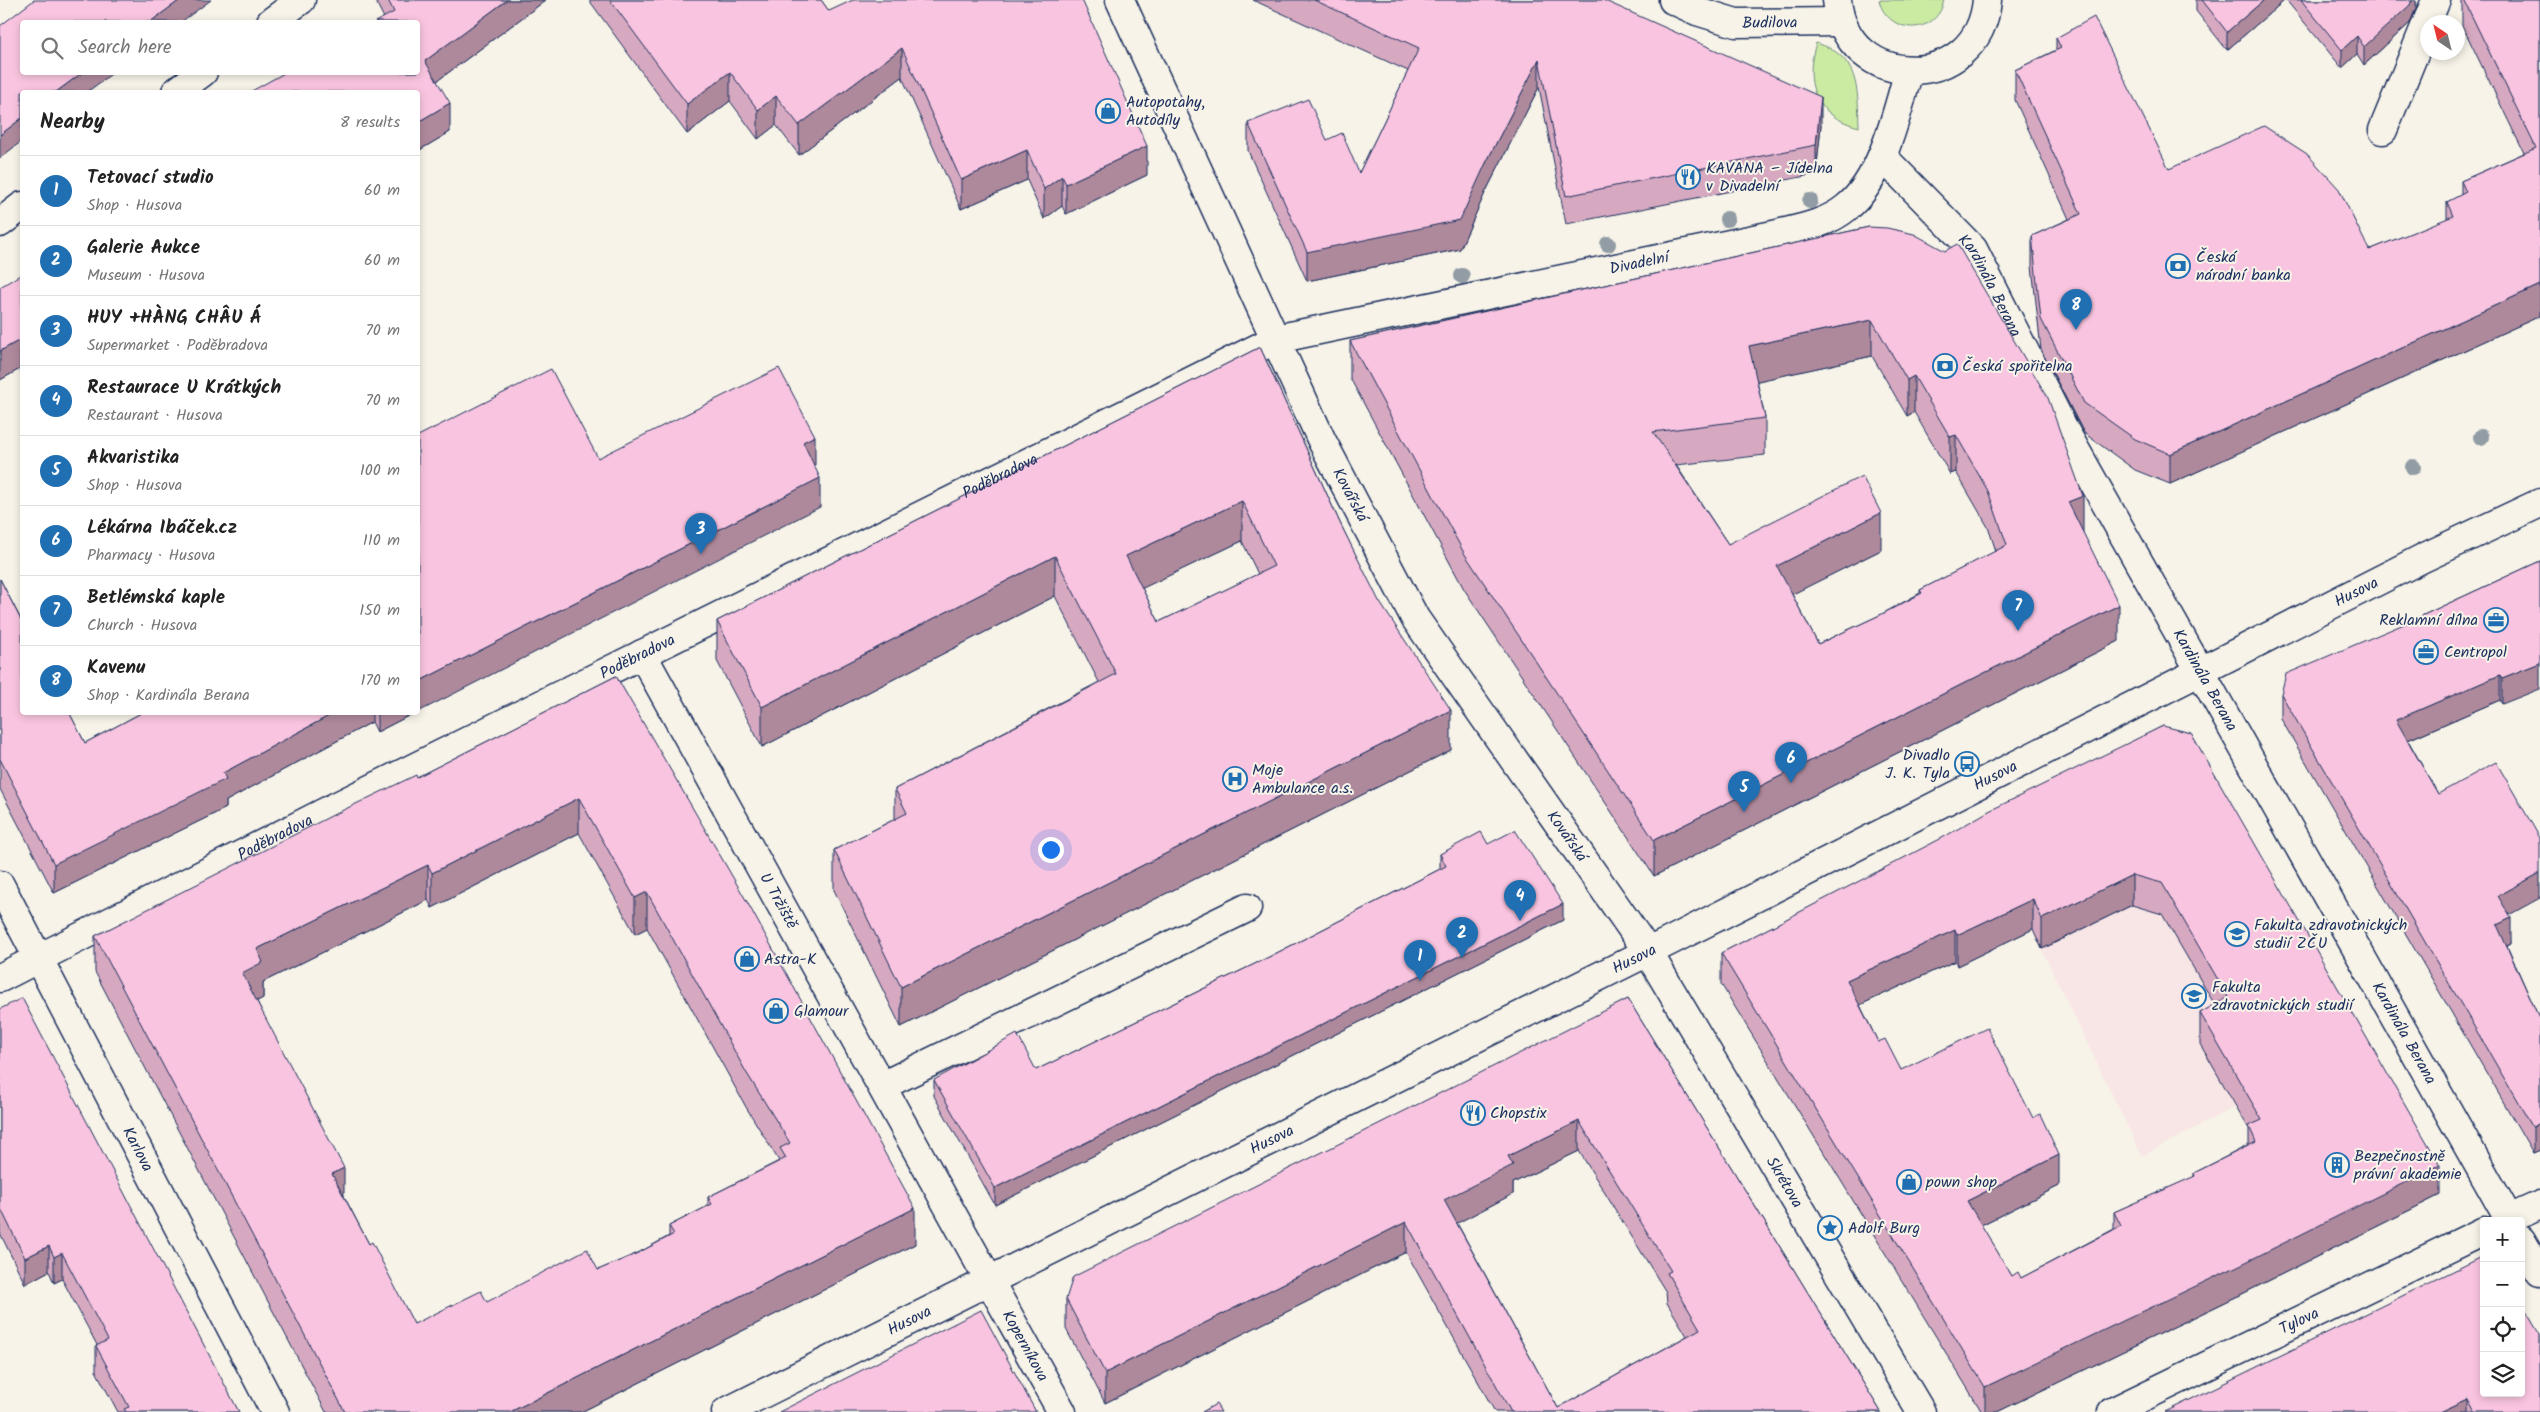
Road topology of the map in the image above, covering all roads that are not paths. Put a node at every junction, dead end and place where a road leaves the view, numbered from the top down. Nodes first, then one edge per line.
1 (301, 0) edge
2 (1120, 0) edge
3 (1673, 0) edge
4 (1987, 0) edge
5 (2436, 0) edge
6 (1839, 11) edge
7 (273, 20) edge
8 (1909, 70) junction
9 (199, 75) edge
10 (179, 90) edge
11 (2384, 130) dead end
12 (1882, 156) junction
13 (20, 208) edge
14 (0, 223) edge
15 (1276, 339) junction
16 (2540, 503) edge
17 (642, 654) junction
18 (2202, 672) junction
19 (0, 885) edge
20 (1247, 908) dead end
21 (1648, 952) junction
22 (38, 959) junction
23 (0, 978) edge
24 (882, 1086) junction
25 (2540, 1205) edge
26 (2507, 1217) edge
27 (2523, 1217) edge
28 (2480, 1233) edge
29 (2525, 1248) edge
30 (2540, 1272) edge
31 (989, 1279) junction
32 (275, 1412) edge
33 (726, 1412) edge
34 (1062, 1412) edge
35 (1921, 1412) edge
36 (2112, 1412) edge

1 - 7 street
2 - 15 street, Kovářská
3 - 6 street, Budilova
4 - 8 street
5 - 11 street
6 - 8 street
8 - 12 street, Divadelní
9 - 10 street
12 - 15 street, Divadelní
12 - 18 street, Kardinála Berana
13 - 14 street
15 - 17 street, Poděbradova
15 - 21 street, Kovářská
16 - 18 street, Husova
17 - 22 street, Poděbradova
17 - 24 street, U Tržiště
18 - 21 street, Husova
18 - 26 street, Kardinála Berana
19 - 22 street, Karlova
20 - 24 street
21 - 31 street, Husova
21 - 35 street, Skrétova
22 - 23 street, Poděbradova
22 - 32 street, Karlova
24 - 31 street, U Tržiště
25 - 27 street
28 - 36 street, Tylova
29 - 30 street, Kardinála Berana
31 - 33 street, Husova
31 - 34 street, Koperníkova

